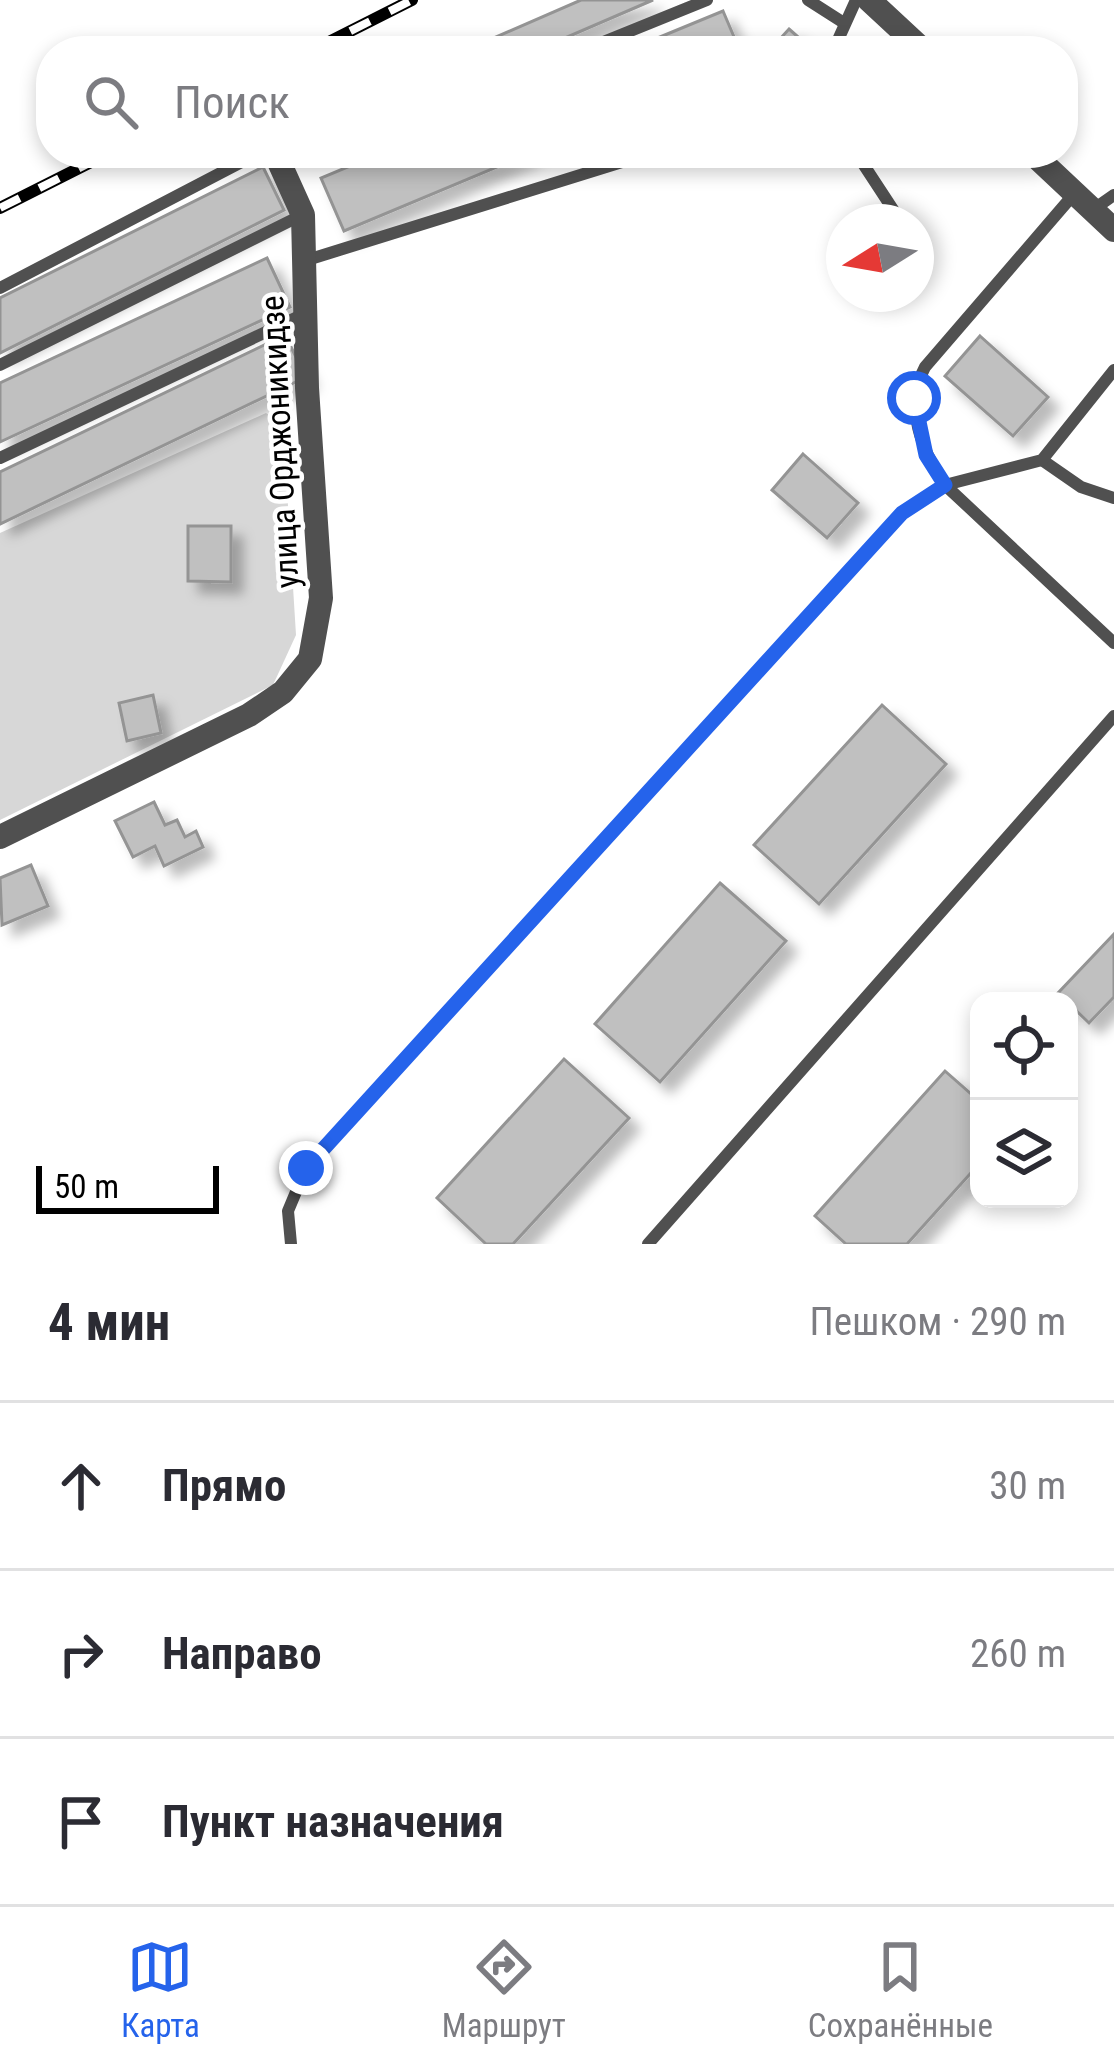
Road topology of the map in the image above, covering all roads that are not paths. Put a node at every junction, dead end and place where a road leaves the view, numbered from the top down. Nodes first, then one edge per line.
1 (707, 0) edge
2 (808, 0) edge
3 (856, 0) edge
4 (882, 4) edge
5 (844, 23) junction
6 (617, 36) edge
7 (839, 36) edge
8 (910, 36) edge
9 (230, 168) edge
10 (282, 168) edge
11 (603, 168) edge
12 (866, 168) edge
13 (1052, 168) edge
14 (1094, 199) edge
15 (889, 204) edge
16 (303, 215) junction
17 (1114, 230) edge
18 (303, 261) junction
19 (0, 287) edge
20 (304, 314) junction
21 (0, 365) edge
22 (1114, 370) edge
23 (0, 458) edge
24 (1042, 460) junction
25 (945, 485) junction
26 (1114, 498) edge
27 (1114, 643) edge
28 (1114, 716) edge
29 (0, 837) edge
30 (291, 1244) edge
31 (648, 1244) edge

1 - 6 lane
2 - 5 lane
3 - 5 lane
4 - 8 street
5 - 7 lane
9 - 19 lane
10 - 16 street, улица Орджоникидзе
11 - 18 lane
12 - 15 lane
13 - 14 street
14 - 17 street
14 - 25 lane
16 - 18 street, улица Орджоникидзе
16 - 21 lane
18 - 20 street, улица Орджоникидзе
20 - 23 lane
20 - 29 street, улица Орджоникидзе
22 - 24 lane
24 - 25 lane
24 - 26 lane
25 - 27 lane
25 - 30 lane
28 - 31 lane

